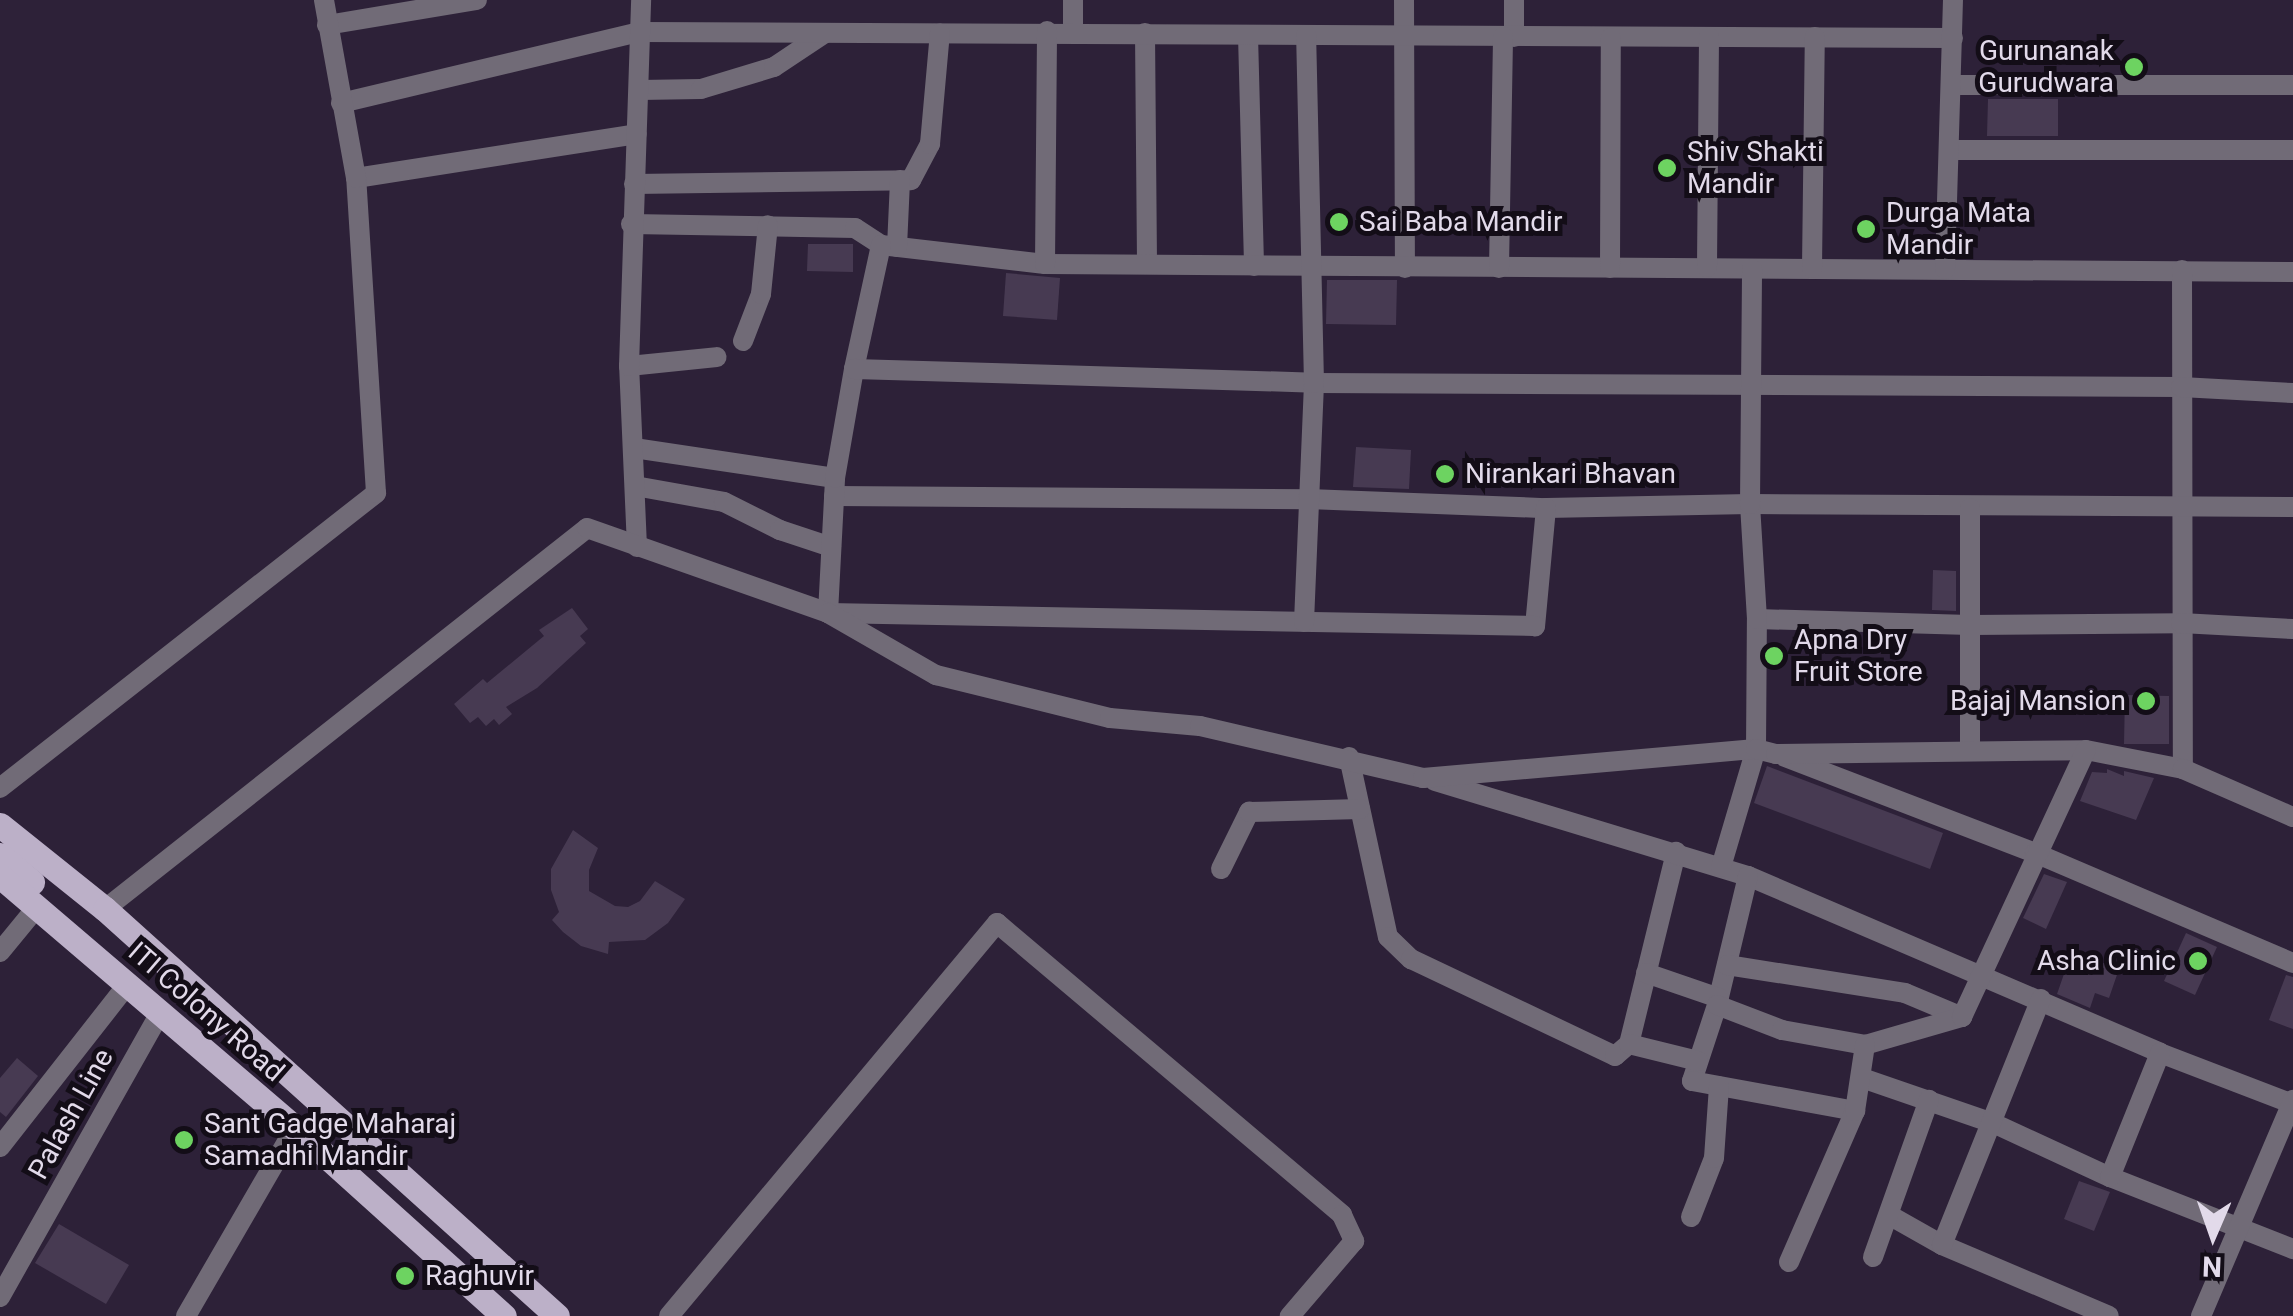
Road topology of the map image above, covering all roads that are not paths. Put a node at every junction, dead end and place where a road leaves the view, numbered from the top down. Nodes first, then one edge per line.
1 (324, 0) edge
2 (477, 0) edge
3 (641, 0) edge
4 (1074, 0) edge
5 (1404, 0) edge
6 (1514, 0) edge
7 (1953, 0) edge
8 (327, 25) junction
9 (1047, 31) junction
10 (640, 32) junction
11 (826, 32) junction
12 (940, 32) junction
13 (1073, 32) junction
14 (1145, 33) junction
15 (1248, 35) junction
16 (1306, 36) junction
17 (1406, 36) junction
18 (1509, 37) junction
19 (1710, 37) junction
20 (1816, 37) junction
21 (1611, 38) junction
22 (1954, 38) junction
23 (1953, 85) junction
24 (2293, 85) edge
25 (640, 90) junction
26 (342, 103) junction
27 (638, 134) junction
28 (1951, 150) junction
29 (2293, 150) edge
30 (356, 178) junction
31 (900, 180) junction
32 (634, 184) junction
33 (631, 224) junction
34 (768, 225) junction
35 (889, 246) junction
36 (1045, 264) junction
37 (1147, 264) junction
38 (1254, 266) junction
39 (1406, 268) junction
40 (1499, 268) junction
41 (1610, 268) junction
42 (1707, 268) junction
43 (1812, 268) junction
44 (1752, 269) junction
45 (1945, 269) junction
46 (1314, 270) junction
47 (2182, 270) junction
48 (2293, 272) edge
49 (744, 340) dead end
50 (717, 357) dead end
51 (629, 366) junction
52 (854, 369) junction
53 (1314, 383) junction
54 (1753, 383) junction
55 (2181, 387) junction
56 (2293, 393) edge
57 (634, 448) junction
58 (635, 486) junction
59 (834, 487) junction
60 (1308, 499) junction
61 (1750, 504) junction
62 (2182, 504) junction
63 (1546, 508) junction
64 (1970, 508) junction
65 (2293, 508) edge
66 (637, 547) junction
67 (831, 548) junction
68 (828, 613) junction
69 (1757, 619) junction
70 (1304, 622) junction
71 (2181, 623) junction
72 (1970, 625) junction
73 (2293, 628) edge
74 (1970, 750) junction
75 (2086, 750) junction
76 (1766, 752) junction
77 (1349, 758) junction
78 (2183, 769) junction
79 (1423, 778) junction
80 (0, 788) edge
81 (1360, 809) junction
82 (2293, 817) edge
83 (0, 824) edge
84 (1676, 852) junction
85 (2035, 853) junction
86 (0, 855) edge
87 (1720, 867) junction
88 (1221, 869) dead end
89 (0, 876) edge
90 (1748, 876) junction
91 (37, 907) junction
92 (105, 909) junction
93 (0, 952) edge
94 (2293, 964) edge
95 (1727, 965) junction
96 (1646, 973) junction
97 (1982, 976) junction
98 (144, 997) junction
99 (2041, 999) junction
100 (1718, 1002) junction
101 (1962, 1017) junction
102 (1629, 1044) junction
103 (1865, 1046) junction
104 (2160, 1053) junction
105 (1698, 1061) junction
106 (1862, 1078) junction
107 (1719, 1086) junction
108 (1929, 1100) junction
109 (2293, 1103) edge
110 (1855, 1111) junction
111 (1993, 1123) junction
112 (295, 1128) junction
113 (0, 1147) edge
114 (2110, 1177) junction
115 (1889, 1215) junction
116 (1690, 1217) dead end
117 (2238, 1226) junction
118 (1942, 1245) junction
119 (2293, 1249) edge
120 (1873, 1257) dead end
121 (1789, 1262) dead end
122 (0, 1297) edge
123 (186, 1316) edge
124 (504, 1316) edge
125 (557, 1316) edge
126 (669, 1316) edge
127 (1290, 1316) edge
128 (2109, 1316) edge
129 (2201, 1316) edge

1 - 8 street
2 - 8 street
3 - 10 street
4 - 13 street
5 - 17 street
6 - 18 street
7 - 22 street
8 - 26 street
9 - 12 street
9 - 13 street
9 - 36 street
10 - 11 street
10 - 25 street
10 - 26 street
11 - 12 street
11 - 25 street
12 - 31 street
13 - 14 street
14 - 15 street
14 - 37 street
15 - 16 street
15 - 38 street
16 - 17 street
16 - 46 street
17 - 18 street
17 - 39 street
18 - 21 street
18 - 40 street
19 - 20 street
19 - 21 street
19 - 42 street
20 - 22 street
20 - 43 street
21 - 41 street
22 - 23 street
23 - 24 street
23 - 28 street
25 - 27 street
26 - 30 street
27 - 30 street
27 - 32 street
28 - 29 street
28 - 45 street
30 - 80 street
31 - 32 street
31 - 35 street
32 - 33 street
33 - 34 street
33 - 51 street
34 - 35 street
34 - 49 street
35 - 36 street
35 - 52 street
36 - 37 street
37 - 38 street
38 - 46 street
39 - 40 street
39 - 46 street
40 - 41 street
41 - 42 street
42 - 44 street
43 - 44 street
43 - 45 street
44 - 54 street
45 - 47 street
46 - 53 street
47 - 48 street
47 - 55 street
50 - 51 street
51 - 57 street
52 - 53 street
52 - 59 street
53 - 54 street
53 - 60 street
54 - 55 street
54 - 61 street
55 - 56 street
55 - 62 street
57 - 58 street
57 - 59 street
58 - 66 street
58 - 67 street
59 - 60 street
59 - 67 street
60 - 63 street
60 - 70 street
61 - 63 street
61 - 64 street
61 - 69 street
62 - 64 street
62 - 65 street
62 - 71 street
63 - 70 street
64 - 72 street
66 - 68 street
66 - 92 street
67 - 68 street
68 - 70 street
68 - 77 street
69 - 72 street
69 - 76 street
71 - 72 street
71 - 73 street
71 - 78 street
72 - 74 street
74 - 75 street
74 - 76 street
75 - 78 street
75 - 85 street
76 - 79 street
76 - 85 street
76 - 87 street
77 - 79 street
77 - 81 street
78 - 82 street
79 - 84 street
81 - 88 street
81 - 102 street
83 - 92 main road
84 - 87 street
84 - 96 street
85 - 94 street
85 - 97 street
86 - 98 main road
87 - 90 street
89 - 91 main road, ITI Colony Road
90 - 95 street
90 - 97 street
91 - 93 street
91 - 98 main road, ITI Colony Road
92 - 125 main road
95 - 100 street
95 - 101 street
96 - 100 street
96 - 102 street
97 - 99 street
97 - 101 street
98 - 112 main road, ITI Colony Road
98 - 113 street
98 - 122 street, Palash Line
99 - 104 street
99 - 111 street
100 - 103 street
100 - 105 street
101 - 103 street
102 - 105 street
103 - 106 street
104 - 109 street
104 - 114 street
105 - 107 street
106 - 108 street
106 - 110 street
107 - 110 street
107 - 116 street
108 - 111 street
108 - 115 street
109 - 117 street
110 - 121 street
111 - 114 street
111 - 118 street
112 - 123 street
112 - 124 main road, ITI Colony Road
114 - 117 street
115 - 118 street
115 - 120 street
117 - 119 street
117 - 129 street
118 - 128 street
126 - 127 street

